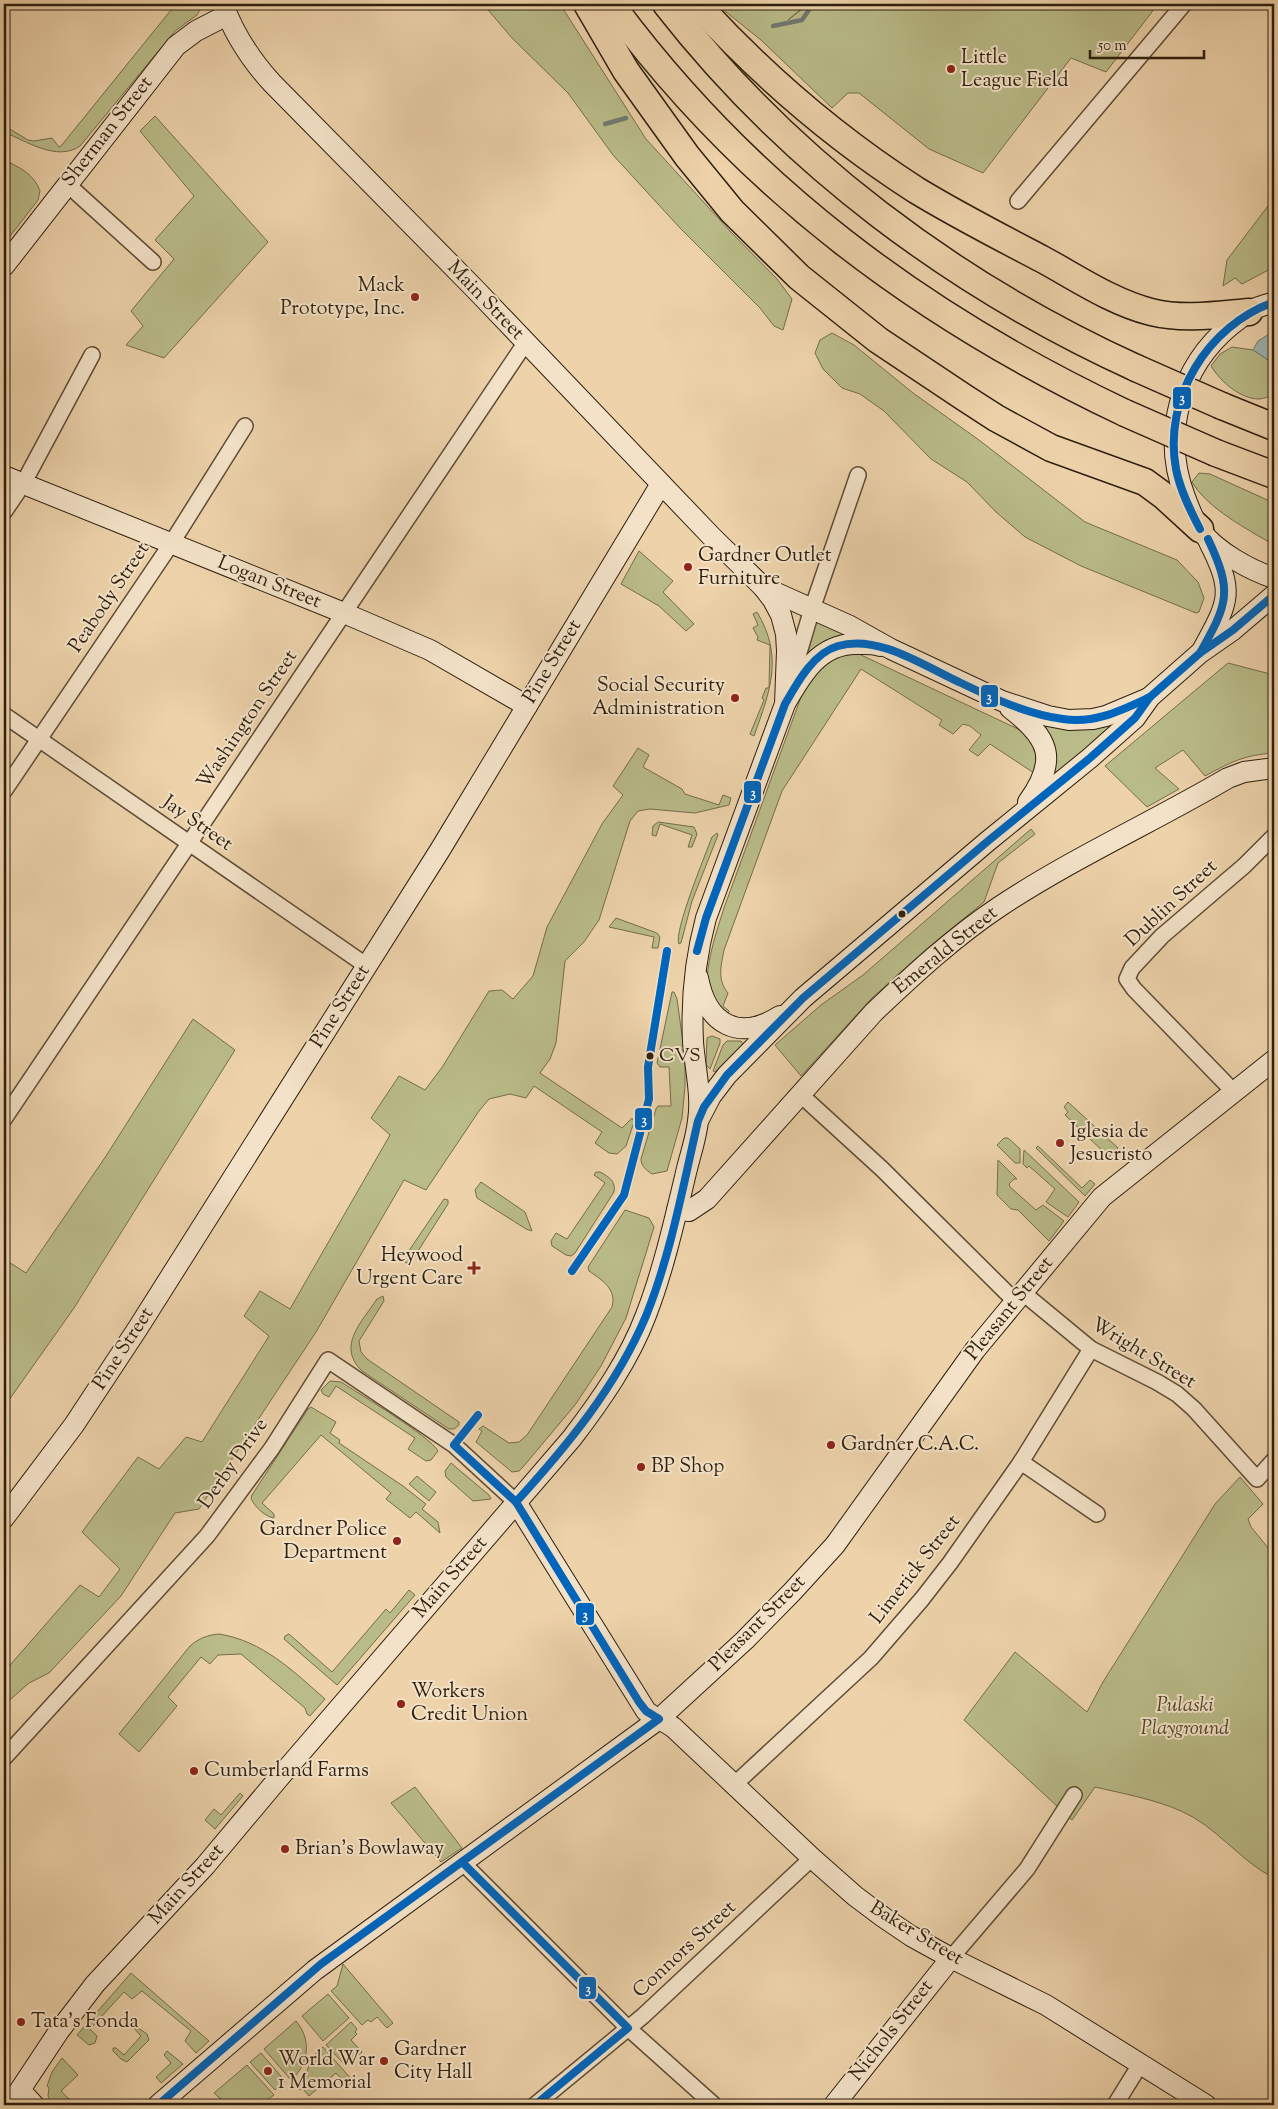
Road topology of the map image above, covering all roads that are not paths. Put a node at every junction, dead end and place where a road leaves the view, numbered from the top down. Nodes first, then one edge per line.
1 (587, 4) edge
2 (611, 4) edge
3 (666, 4) edge
4 (697, 4) edge
5 (1184, 4) edge
6 (225, 9) edge
7 (67, 184) junction
8 (1018, 200) dead end
9 (152, 262) dead end
10 (4, 266) edge
11 (1274, 302) edge
12 (1249, 312) junction
13 (526, 342) junction
14 (92, 355) dead end
15 (245, 426) dead end
16 (1274, 427) edge
17 (858, 475) dead end
18 (1274, 475) edge
19 (4, 476) edge
20 (23, 484) junction
21 (661, 484) junction
22 (4, 512) edge
23 (1204, 534) junction
24 (171, 544) junction
25 (1274, 578) edge
26 (763, 587) junction
27 (1274, 595) edge
28 (812, 609) junction
29 (344, 613) junction
30 (891, 650) junction
31 (1200, 653) junction
32 (1150, 697) junction
33 (1002, 701) junction
34 (785, 704) junction
35 (527, 706) junction
36 (4, 715) edge
37 (39, 739) junction
38 (1274, 768) edge
39 (4, 791) edge
40 (1016, 820) junction
41 (1274, 836) edge
42 (189, 843) junction
43 (695, 962) junction
44 (367, 966) junction
45 (803, 998) junction
46 (1274, 1060) edge
47 (1234, 1092) junction
48 (801, 1095) junction
49 (4, 1119) edge
50 (698, 1120) junction
51 (677, 1210) junction
52 (1019, 1296) junction
53 (1091, 1350) junction
54 (1274, 1460) edge
55 (1021, 1462) junction
56 (516, 1502) junction
57 (1097, 1514) dead end
58 (4, 1518) edge
59 (659, 1719) junction
60 (4, 1758) edge
61 (735, 1784) junction
62 (1074, 1795) dead end
63 (812, 1858) junction
64 (462, 1862) junction
65 (951, 1958) junction
66 (628, 2028) junction
67 (1141, 2063) junction
68 (15, 2098) edge
69 (34, 2105) edge
70 (158, 2105) edge
71 (535, 2105) edge
72 (714, 2105) edge
73 (834, 2105) edge
74 (1115, 2105) edge
75 (1206, 2105) edge

1 - 23 highway
2 - 18 highway, bridge
3 - 16 highway, bridge
4 - 12 highway
5 - 8 street
6 - 7 street, Sherman Street
6 - 13 street, Main Street
7 - 9 street
7 - 10 street, Sherman Street
11 - 12 street
12 - 23 street
13 - 21 street, Main Street
13 - 29 street, Washington Street
14 - 20 street
15 - 24 street, Peabody Street
17 - 28 street
19 - 20 street, Logan Street
20 - 22 street
20 - 24 street, Logan Street
21 - 26 street, Main Street
21 - 35 street, Pine Street
23 - 25 street
23 - 31 street
24 - 29 street, Logan Street
24 - 37 street, Peabody Street
26 - 28 street, Main Street
26 - 34 street, Main Street
27 - 31 street
28 - 30 street
28 - 34 street, Main Street
29 - 35 street, Logan Street
29 - 42 street, Washington Street
30 - 33 street
30 - 34 street
31 - 32 street
32 - 33 street
32 - 40 street
33 - 40 street
34 - 43 street, Main Street
35 - 44 street, Pine Street
36 - 37 street, Jay Street
37 - 39 street, Peabody Street
37 - 42 street, Jay Street
38 - 48 street, Emerald Street
40 - 45 street
41 - 47 street, Dublin Street
42 - 44 street, Jay Street
42 - 49 street, Washington Street
43 - 45 street, Main Street
43 - 50 street, Main Street
44 - 58 street, Pine Street
45 - 50 street
46 - 47 street, Pleasant Street
47 - 52 street, Pleasant Street
48 - 51 street, Emerald Street
48 - 52 street, Wright Street
50 - 51 street, Main Street
51 - 56 street, Main Street
52 - 53 street, Wright Street
52 - 59 street, Pleasant Street
53 - 54 street, Wright Street
53 - 55 street, Limerick Street
55 - 57 street
55 - 61 street, Limerick Street
56 - 59 street, Baker Street
56 - 60 street, Derby Drive
56 - 68 street, Main Street
59 - 61 street, Baker Street
59 - 64 street, Pleasant Street
61 - 63 street, Baker Street
62 - 65 street
63 - 65 street, Baker Street
63 - 66 street, Connors Street
64 - 66 street
64 - 70 street, Pleasant Street
65 - 67 street, Baker Street
65 - 73 street, Nichols Street
66 - 71 street, Connors Street
66 - 72 street
67 - 74 street
67 - 75 street, Baker Street
68 - 69 street

